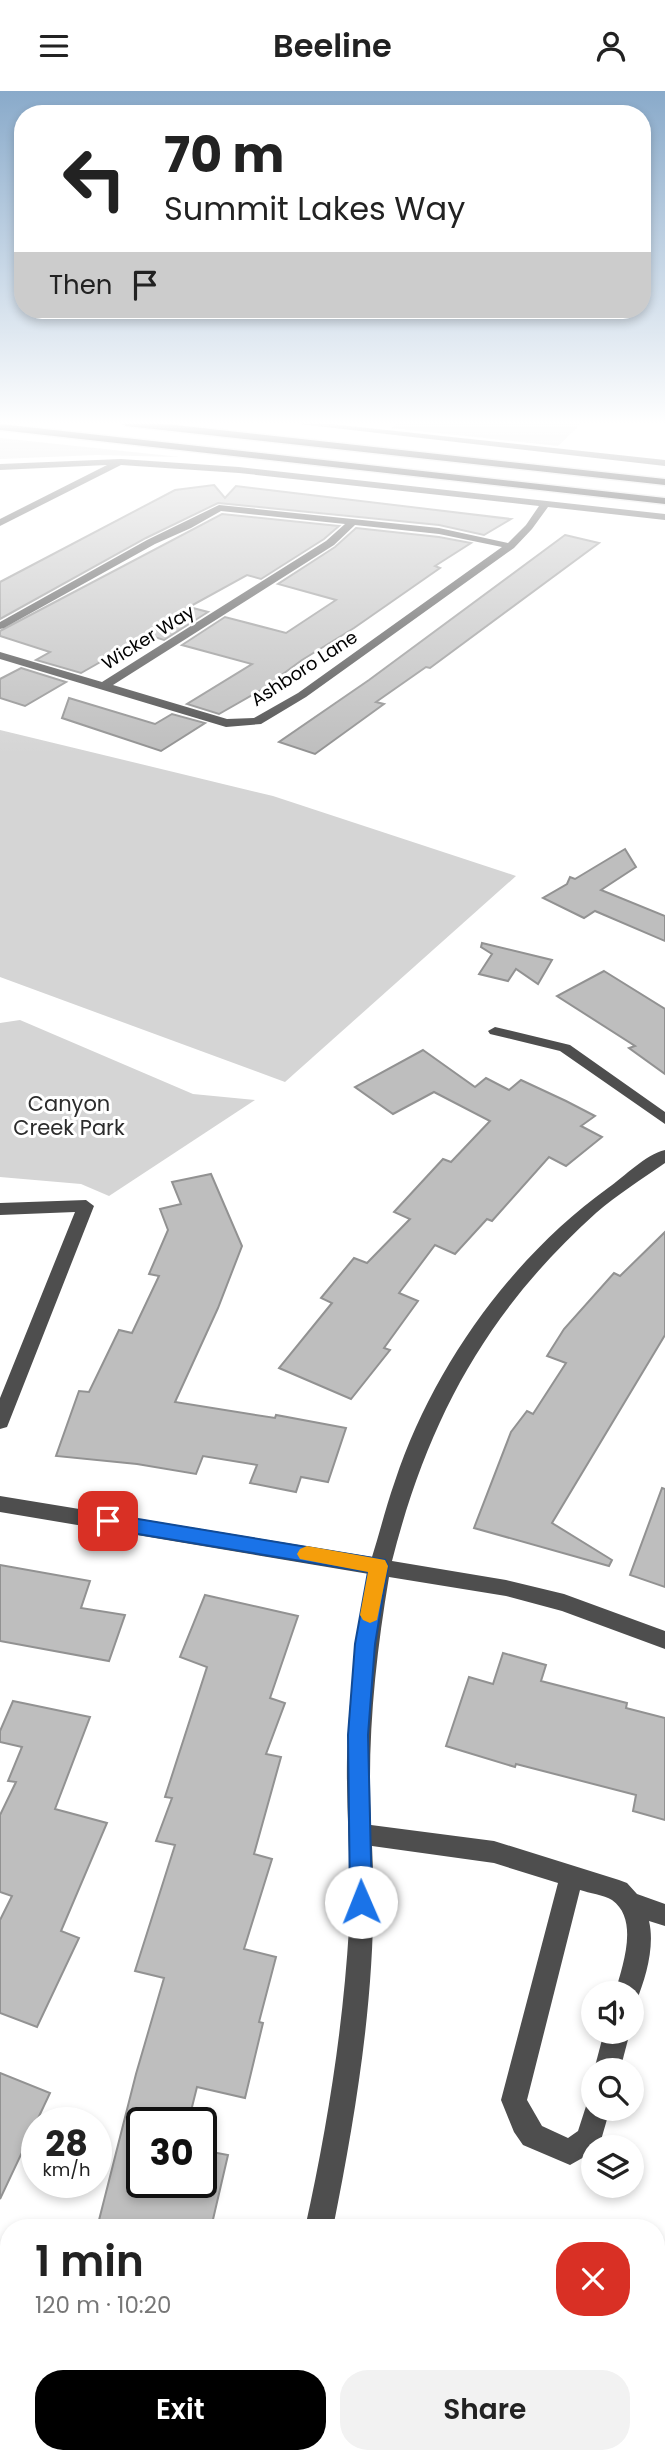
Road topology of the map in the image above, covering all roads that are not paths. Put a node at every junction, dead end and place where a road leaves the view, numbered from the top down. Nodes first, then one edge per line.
1 (170, 534) edge
2 (340, 534) edge
3 (452, 534) edge
4 (522, 534) edge
5 (510, 546) junction
6 (0, 626) edge
7 (0, 655) edge
8 (102, 687) junction
9 (495, 1031) dead end
10 (665, 1119) edge
11 (665, 1155) edge
12 (0, 1209) edge
13 (0, 1422) edge
14 (0, 1504) edge
15 (378, 1566) junction
16 (665, 1640) edge
17 (360, 1834) junction
18 (572, 1876) junction
19 (636, 1915) junction
20 (665, 1915) edge
21 (630, 1981) edge
22 (594, 2121) edge
23 (321, 2219) edge

1 - 6 street
2 - 8 street, Wicker Way
3 - 5 street
4 - 5 street, Ashboro Lane
5 - 8 street, Ashboro Lane
7 - 8 street, Ashboro Lane
9 - 10 street
11 - 15 street
12 - 13 street
14 - 15 street
15 - 16 street
15 - 17 street
17 - 18 street
17 - 23 street
18 - 19 street
18 - 22 street
19 - 20 street
19 - 21 street

